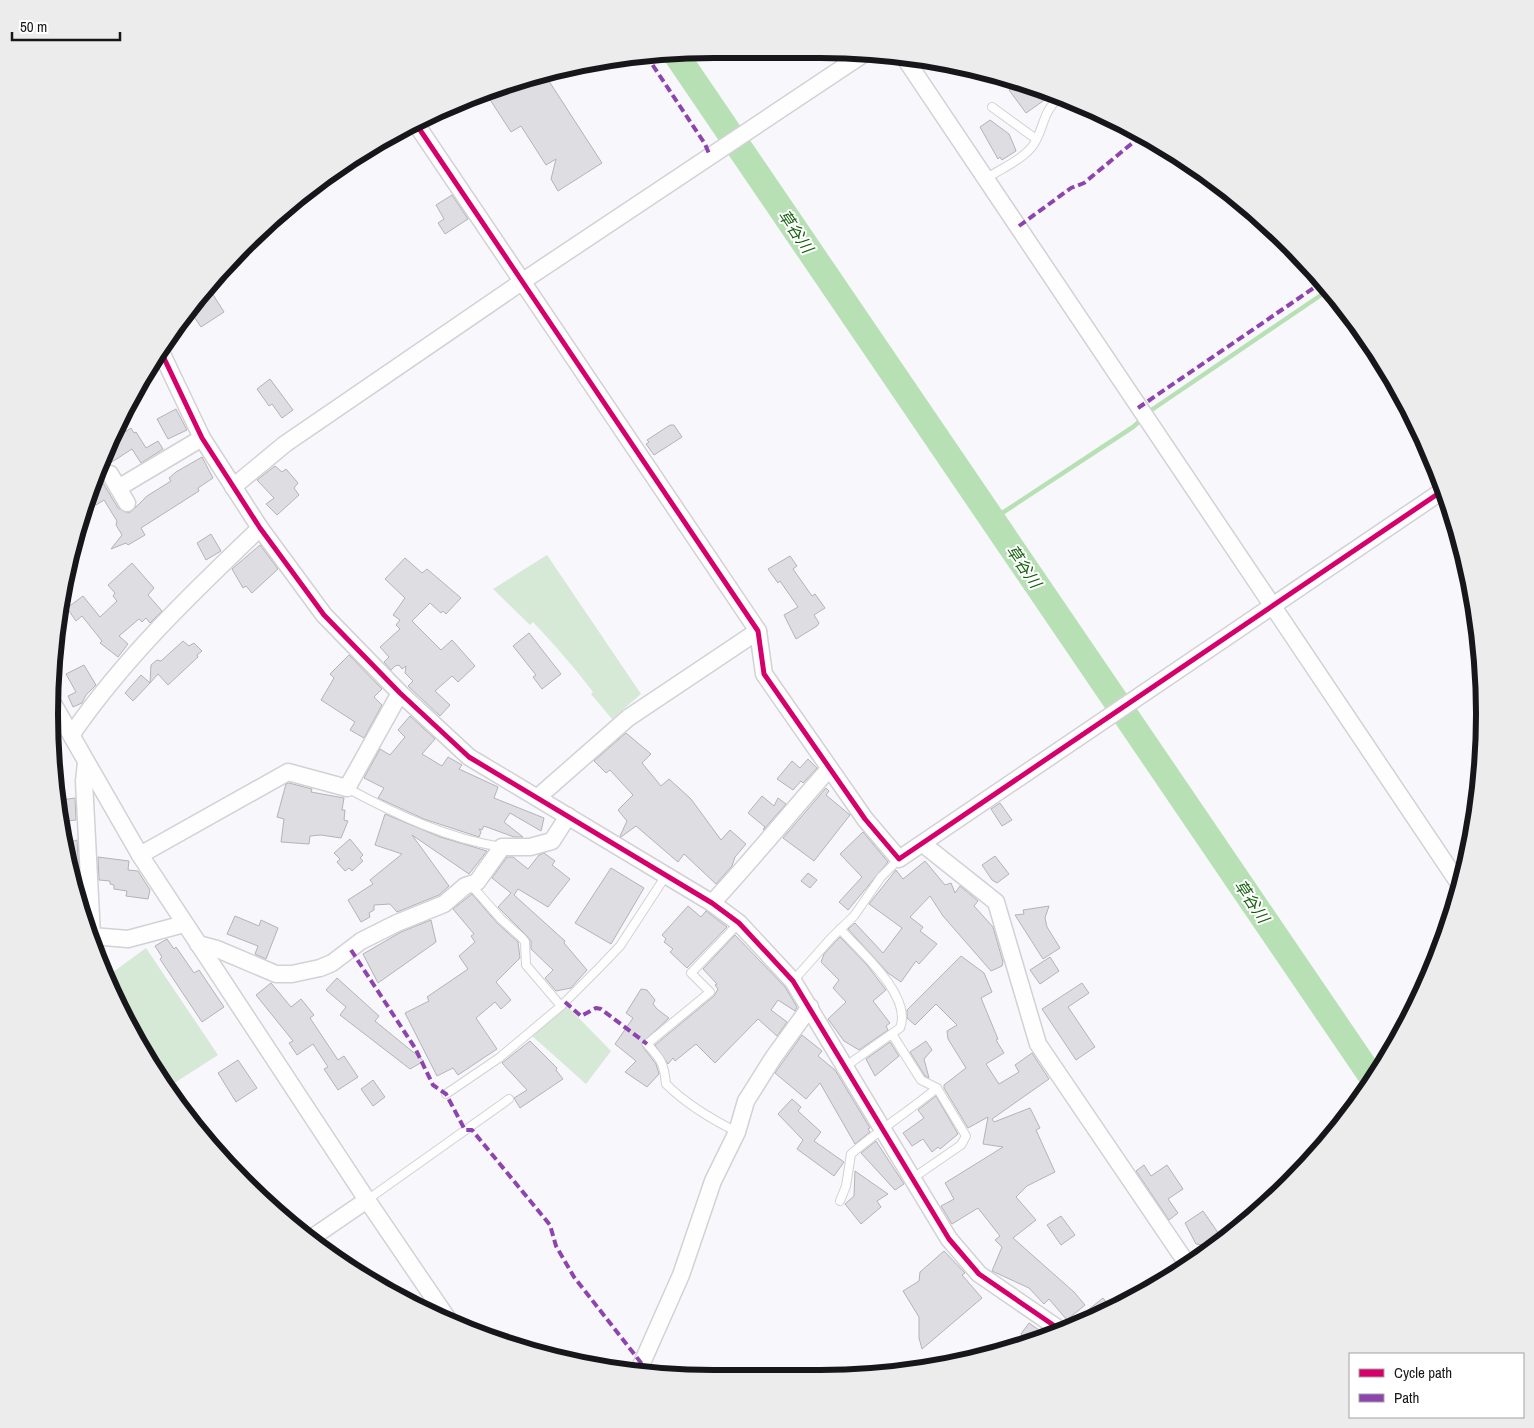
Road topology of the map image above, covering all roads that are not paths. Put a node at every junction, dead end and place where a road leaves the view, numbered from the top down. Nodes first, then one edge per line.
1 (856, 59) edge
2 (908, 63) edge
3 (1056, 101) edge
4 (992, 107) dead end
5 (419, 128) edge
6 (1036, 139) junction
7 (987, 178) junction
8 (523, 281) junction
9 (163, 357) edge
10 (202, 438) junction
11 (233, 487) junction
12 (1438, 493) edge
13 (127, 503) dead end
14 (260, 528) junction
15 (1272, 607) junction
16 (758, 631) junction
17 (400, 693) junction
18 (58, 711) edge
19 (72, 734) junction
20 (86, 763) junction
21 (829, 769) junction
22 (347, 788) junction
23 (538, 797) junction
24 (568, 816) junction
25 (923, 844) junction
26 (502, 847) junction
27 (140, 855) junction
28 (899, 860) junction
29 (665, 877) junction
30 (1455, 878) edge
31 (470, 884) junction
32 (712, 903) junction
33 (90, 919) edge
34 (739, 923) junction
35 (184, 924) junction
36 (840, 929) junction
37 (97, 938) edge
38 (198, 944) junction
39 (793, 981) junction
40 (561, 1006) junction
41 (810, 1007) junction
42 (892, 1034) junction
43 (846, 1066) junction
44 (938, 1088) junction
45 (446, 1094) dead end
46 (509, 1099) dead end
47 (883, 1127) junction
48 (737, 1132) junction
49 (913, 1178) junction
50 (367, 1200) junction
51 (840, 1201) dead end
52 (315, 1236) edge
53 (1185, 1260) edge
54 (443, 1312) edge
55 (1056, 1327) edge
56 (641, 1366) edge

1 - 8 street
2 - 7 street
3 - 6 lane
4 - 6 lane
5 - 8 street
6 - 7 lane
7 - 15 street
8 - 11 street
8 - 16 street
9 - 10 street
10 - 11 street
10 - 13 street
11 - 14 street
12 - 15 street
14 - 17 street
14 - 19 street
15 - 25 street
15 - 30 street
16 - 21 street
16 - 23 street
17 - 22 street
17 - 23 street
18 - 19 street
19 - 20 street
20 - 27 street
20 - 33 street
21 - 28 street
21 - 32 street
22 - 26 lane
22 - 27 street
23 - 24 street
24 - 26 street
24 - 29 street
25 - 28 street
25 - 53 street
26 - 31 street
27 - 35 street
28 - 36 lane
29 - 32 street
29 - 40 lane
31 - 38 street
31 - 40 lane
32 - 34 street
34 - 39 street
34 - 48 lane
35 - 37 street
35 - 38 street
36 - 39 lane
36 - 42 lane
38 - 50 street
39 - 41 street
40 - 45 lane
41 - 43 street
41 - 48 street
42 - 43 lane
42 - 44 lane
43 - 47 street
44 - 47 lane
44 - 49 lane
46 - 50 lane
47 - 49 street
47 - 51 lane
48 - 56 street
49 - 55 street
50 - 52 street
50 - 54 street

